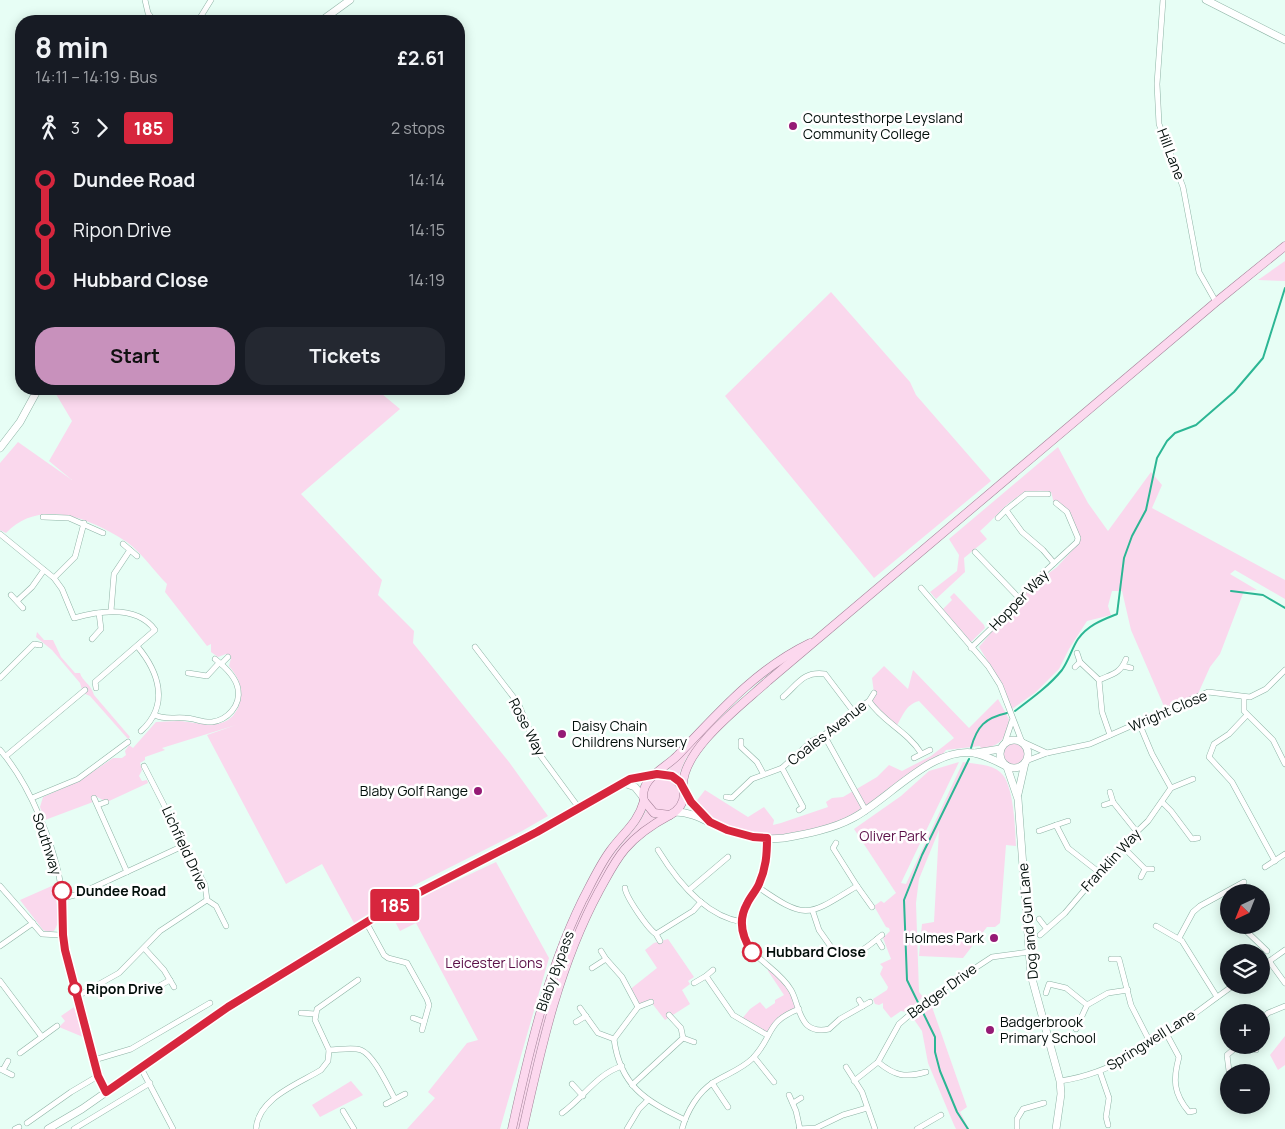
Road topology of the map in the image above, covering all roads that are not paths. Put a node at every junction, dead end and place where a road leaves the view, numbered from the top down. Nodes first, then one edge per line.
1 (145, 0) edge
2 (211, 0) edge
3 (350, 0) edge
4 (1163, 0) edge
5 (1206, 0) edge
6 (150, 15) edge
7 (202, 15) edge
8 (329, 15) edge
9 (1285, 40) edge
10 (1285, 246) edge
11 (1216, 302) junction
12 (35, 395) edge
13 (0, 448) edge
14 (1048, 494) dead end
15 (1056, 503) dead end
16 (1006, 510) junction
17 (43, 517) dead end
18 (998, 518) dead end
19 (84, 523) junction
20 (104, 533) dead end
21 (0, 534) edge
22 (123, 544) dead end
23 (130, 550) junction
24 (975, 552) dead end
25 (137, 556) dead end
26 (1054, 563) junction
27 (44, 570) junction
28 (54, 578) junction
29 (921, 588) dead end
30 (11, 595) dead end
31 (1019, 598) junction
32 (17, 601) junction
33 (24, 608) dead end
34 (111, 612) junction
35 (99, 613) junction
36 (92, 639) dead end
37 (816, 640) junction
38 (36, 642) dead end
39 (137, 646) junction
40 (475, 647) dead end
41 (971, 648) junction
42 (1077, 654) dead end
43 (228, 657) dead end
44 (1126, 659) dead end
45 (219, 662) junction
46 (1080, 662) junction
47 (1123, 666) junction
48 (1074, 667) dead end
49 (1131, 668) dead end
50 (188, 673) dead end
51 (1284, 673) edge
52 (0, 678) edge
53 (1099, 680) junction
54 (96, 688) dead end
55 (85, 690) dead end
56 (790, 691) junction
57 (874, 693) dead end
58 (794, 696) dead end
59 (783, 697) dead end
60 (1244, 697) junction
61 (869, 701) junction
62 (854, 710) junction
63 (155, 715) junction
64 (1248, 716) junction
65 (1013, 718) junction
66 (1139, 723) junction
67 (141, 732) dead end
68 (824, 735) junction
69 (1110, 735) junction
70 (128, 742) dead end
71 (741, 742) dead end
72 (1005, 742) junction
73 (1022, 742) junction
74 (1000, 749) junction
75 (0, 750) edge
76 (119, 750) junction
77 (930, 750) dead end
78 (921, 753) junction
79 (975, 753) junction
80 (1047, 753) junction
81 (123, 755) dead end
82 (6, 756) junction
83 (914, 758) dead end
84 (1026, 762) junction
85 (1285, 764) edge
86 (144, 766) dead end
87 (1007, 766) junction
88 (782, 768) junction
89 (763, 773) junction
90 (148, 774) junction
91 (655, 774) junction
92 (142, 778) dead end
93 (1193, 780) dead end
94 (624, 783) junction
95 (1171, 788) junction
96 (684, 790) junction
97 (1110, 792) dead end
98 (32, 798) junction
99 (94, 798) dead end
100 (643, 799) junction
101 (731, 799) dead end
102 (1018, 799) junction
103 (106, 802) dead end
104 (1113, 802) junction
105 (1162, 802) junction
106 (1104, 805) dead end
107 (98, 806) junction
108 (579, 808) junction
109 (803, 808) dead end
110 (866, 811) junction
111 (672, 814) junction
112 (706, 819) junction
113 (1068, 821) dead end
114 (1056, 825) junction
115 (1039, 831) dead end
116 (1137, 832) junction
117 (767, 838) junction
118 (1198, 838) dead end
119 (185, 845) junction
120 (832, 846) dead end
121 (1122, 846) junction
122 (658, 850) dead end
123 (1285, 854) edge
124 (728, 857) dead end
125 (1274, 861) junction
126 (1265, 867) dead end
127 (1152, 869) dead end
128 (1145, 870) junction
129 (127, 872) junction
130 (1100, 873) junction
131 (1141, 877) dead end
132 (1244, 882) dead end
133 (1241, 884) edge
134 (0, 886) edge
135 (856, 886) junction
136 (758, 887) junction
137 (625, 888) dead end
138 (689, 890) junction
139 (626, 897) junction
140 (1220, 897) edge
141 (63, 898) junction
142 (207, 900) junction
143 (620, 901) dead end
144 (701, 902) junction
145 (872, 907) dead end
146 (813, 912) junction
147 (1039, 919) dead end
148 (222, 920) junction
149 (366, 922) junction
150 (742, 922) junction
151 (32, 923) junction
152 (217, 923) dead end
153 (226, 926) dead end
154 (1156, 926) dead end
155 (1046, 928) junction
156 (656, 934) junction
157 (1249, 934) edge
158 (58, 935) dead end
159 (882, 935) dead end
160 (1040, 935) dead end
161 (1178, 938) junction
162 (877, 939) junction
163 (660, 941) dead end
164 (1260, 944) edge
165 (0, 946) edge
166 (882, 947) dead end
167 (144, 948) junction
168 (1285, 950) edge
169 (601, 951) dead end
170 (1029, 952) junction
171 (606, 959) junction
172 (1111, 959) dead end
173 (1270, 960) edge
174 (1270, 962) edge
175 (592, 968) dead end
176 (713, 970) dead end
177 (706, 976) junction
178 (170, 980) junction
179 (358, 980) dead end
180 (0, 981) edge
181 (694, 983) dead end
182 (1285, 983) edge
183 (162, 985) dead end
184 (174, 987) dead end
185 (1128, 990) junction
186 (1046, 992) dead end
187 (1221, 994) edge
188 (76, 997) junction
189 (1217, 997) junction
190 (859, 1000) dead end
191 (651, 1002) dead end
192 (870, 1002) dead end
193 (210, 1003) dead end
194 (1087, 1005) junction
195 (863, 1006) junction
196 (1285, 1006) edge
197 (638, 1007) junction
198 (580, 1008) dead end
199 (799, 1008) junction
200 (1270, 1012) edge
201 (301, 1013) dead end
202 (315, 1014) junction
203 (669, 1015) dead end
204 (586, 1016) junction
205 (413, 1018) dead end
206 (424, 1022) junction
207 (576, 1022) dead end
208 (57, 1026) dead end
209 (1076, 1029) dead end
210 (422, 1030) dead end
211 (1166, 1033) junction
212 (767, 1035) junction
213 (42, 1037) junction
214 (683, 1038) junction
215 (614, 1039) junction
216 (694, 1042) dead end
217 (1150, 1044) junction
218 (329, 1050) junction
219 (20, 1053) dead end
220 (754, 1057) junction
221 (94, 1060) junction
222 (8, 1061) dead end
223 (878, 1062) junction
224 (622, 1066) junction
225 (846, 1067) dead end
226 (141, 1068) junction
227 (2, 1070) edge
228 (926, 1072) dead end
229 (1100, 1072) junction
230 (12, 1075) dead end
231 (98, 1076) junction
232 (854, 1081) junction
233 (1060, 1081) junction
234 (774, 1082) dead end
235 (150, 1083) junction
236 (712, 1083) junction
237 (572, 1084) dead end
238 (632, 1085) junction
239 (106, 1092) junction
240 (405, 1094) dead end
241 (789, 1095) dead end
242 (582, 1096) junction
243 (801, 1098) dead end
244 (395, 1099) junction
245 (647, 1101) junction
246 (793, 1103) junction
247 (1044, 1103) dead end
248 (386, 1104) dead end
249 (728, 1107) dead end
250 (867, 1108) junction
251 (343, 1111) dead end
252 (1194, 1111) dead end
253 (562, 1113) dead end
254 (941, 1115) dead end
255 (1099, 1116) dead end
256 (1106, 1117) junction
257 (685, 1120) junction
258 (27, 1124) dead end
259 (1108, 1125) dead end
260 (817, 1128) edge
261 (48, 1129) edge
262 (74, 1129) edge
263 (174, 1129) edge
264 (256, 1129) edge
265 (354, 1129) edge
266 (512, 1129) edge
267 (523, 1129) edge
268 (627, 1129) edge
269 (682, 1129) edge
270 (799, 1129) edge
271 (876, 1129) edge
272 (917, 1129) edge
273 (1017, 1129) edge
274 (1056, 1129) edge

1 - 6 street
2 - 7 street
3 - 8 street
4 - 11 street, Hill Lane
5 - 9 street
10 - 11 main road
11 - 37 main road
12 - 13 street
14 - 16 street
15 - 26 street, Hopper Way
16 - 18 street
16 - 26 street
17 - 19 street
19 - 20 street
19 - 28 street
21 - 27 street
22 - 23 street
23 - 25 street
23 - 34 street
24 - 31 street
26 - 31 street, Hopper Way
27 - 28 street
27 - 32 street
28 - 35 street
29 - 41 street
30 - 32 street
31 - 41 street, Hopper Way
32 - 33 street
34 - 35 street
34 - 39 street
35 - 36 street
37 - 91 main road
37 - 96 main road
38 - 52 street
39 - 54 street
39 - 63 street
40 - 108 street, Rose Way
41 - 65 street
42 - 46 street
43 - 45 street
44 - 47 street
45 - 50 street
45 - 63 street
46 - 48 street
46 - 53 street
47 - 49 street
47 - 53 street
51 - 60 street
53 - 69 street
55 - 82 street
56 - 58 street
56 - 59 street
56 - 62 street
57 - 61 street, Coales Avenue
60 - 64 street
60 - 66 street, Wright Close
61 - 62 street, Coales Avenue
61 - 78 street
62 - 68 street, Coales Avenue
63 - 67 street
64 - 85 street
64 - 125 street
65 - 72 street
65 - 73 street
66 - 69 street, Wright Close
66 - 95 street
68 - 88 street, Coales Avenue
68 - 110 street
69 - 80 street, Wright Close
70 - 76 street
71 - 89 street
72 - 73 street
72 - 74 street
73 - 80 street
73 - 84 street
74 - 79 street
74 - 87 street
75 - 82 street, Southway
76 - 81 street
76 - 98 street
77 - 78 street
78 - 83 street
79 - 87 street
79 - 110 street
80 - 84 street, Wright Close
82 - 98 street, Southway
84 - 87 street
84 - 102 street, Dog and Gun Lane
86 - 90 street, Lichfield Drive
87 - 102 street, Dog and Gun Lane
88 - 89 street, Coales Avenue
88 - 109 street
89 - 101 street, Coales Avenue
90 - 92 street
90 - 119 street, Lichfield Drive
91 - 94 street
91 - 96 main road
91 - 100 main road
93 - 95 street
94 - 100 street
94 - 108 street
95 - 105 street, Franklin Way
96 - 111 main road
96 - 112 street
97 - 104 street
98 - 141 street, Southway
99 - 107 street
100 - 111 main road
100 - 266 main road, Blaby Bypass
102 - 170 street, Dog and Gun Lane
103 - 107 street
104 - 106 street
104 - 116 street
105 - 116 street, Franklin Way
105 - 118 street
107 - 129 street
108 - 149 street
110 - 117 street
111 - 112 street
111 - 267 main road, Blaby Bypass
112 - 117 street
113 - 114 street
114 - 115 street
114 - 130 street
116 - 121 street, Franklin Way
117 - 136 street
119 - 129 street
119 - 142 street, Lichfield Drive
120 - 135 street
121 - 128 street
121 - 130 street, Franklin Way
122 - 138 street
123 - 125 street
124 - 138 street
125 - 126 street
127 - 128 street
128 - 131 street
129 - 141 street
130 - 155 street, Franklin Way
132 - 133 street
134 - 151 street
135 - 145 street
135 - 146 street
136 - 146 street
136 - 150 street
137 - 139 street
138 - 144 street
139 - 143 street
139 - 156 street
140 - 161 street
141 - 188 street, Southway
142 - 148 street, Lichfield Drive
142 - 167 street
144 - 150 street
144 - 156 street
146 - 162 street
147 - 155 street
148 - 152 street
148 - 153 street, Lichfield Drive
149 - 206 street
149 - 226 street
150 - 199 street
151 - 158 street
151 - 165 street
154 - 161 street
155 - 160 street, Franklin Way
156 - 163 street
157 - 164 street
159 - 162 street
161 - 189 street
162 - 166 street
167 - 178 street
167 - 188 street
168 - 173 street
169 - 171 street
170 - 223 street, Badger Drive
170 - 233 street, Dog and Gun Lane
171 - 175 street
171 - 197 street
172 - 185 street
174 - 182 street
176 - 177 street
177 - 181 street
177 - 212 street
178 - 183 street
178 - 184 street
179 - 202 street
180 - 213 street
185 - 194 street
185 - 217 street
186 - 194 street
187 - 189 street, Springwell Lane
188 - 221 street, Southway
189 - 211 street, Springwell Lane
190 - 195 street
191 - 197 street
192 - 195 street
193 - 221 street
194 - 209 street
195 - 199 street
196 - 200 street
197 - 215 street
198 - 204 street
199 - 212 street
201 - 202 street
202 - 218 street
203 - 214 street
204 - 207 street
204 - 215 street
205 - 206 street
206 - 210 street
208 - 213 street
211 - 217 street, Springwell Lane
211 - 252 street
212 - 220 street
213 - 219 street
214 - 216 street
214 - 238 street
215 - 224 street
217 - 229 street, Springwell Lane
218 - 244 street
218 - 264 street
220 - 234 street
220 - 236 street
221 - 231 street, Southway
222 - 227 street
223 - 228 street
223 - 232 street, Badger Drive
224 - 238 street
224 - 242 street
225 - 232 street
226 - 235 street
226 - 239 street
227 - 230 street
229 - 233 street, Springwell Lane
229 - 256 street
231 - 239 street, Southway
231 - 258 street
232 - 250 street
233 - 274 street, Dog and Gun Lane
235 - 262 street
235 - 263 street
236 - 249 street
236 - 257 street
237 - 242 street
238 - 245 street
239 - 261 street
240 - 244 street
241 - 246 street
242 - 253 street
243 - 246 street
244 - 248 street
245 - 257 street
245 - 268 street
246 - 270 street
247 - 273 street
250 - 260 street
250 - 271 street
251 - 265 street
254 - 272 street
255 - 256 street
256 - 259 street
257 - 269 street
260 - 270 street

